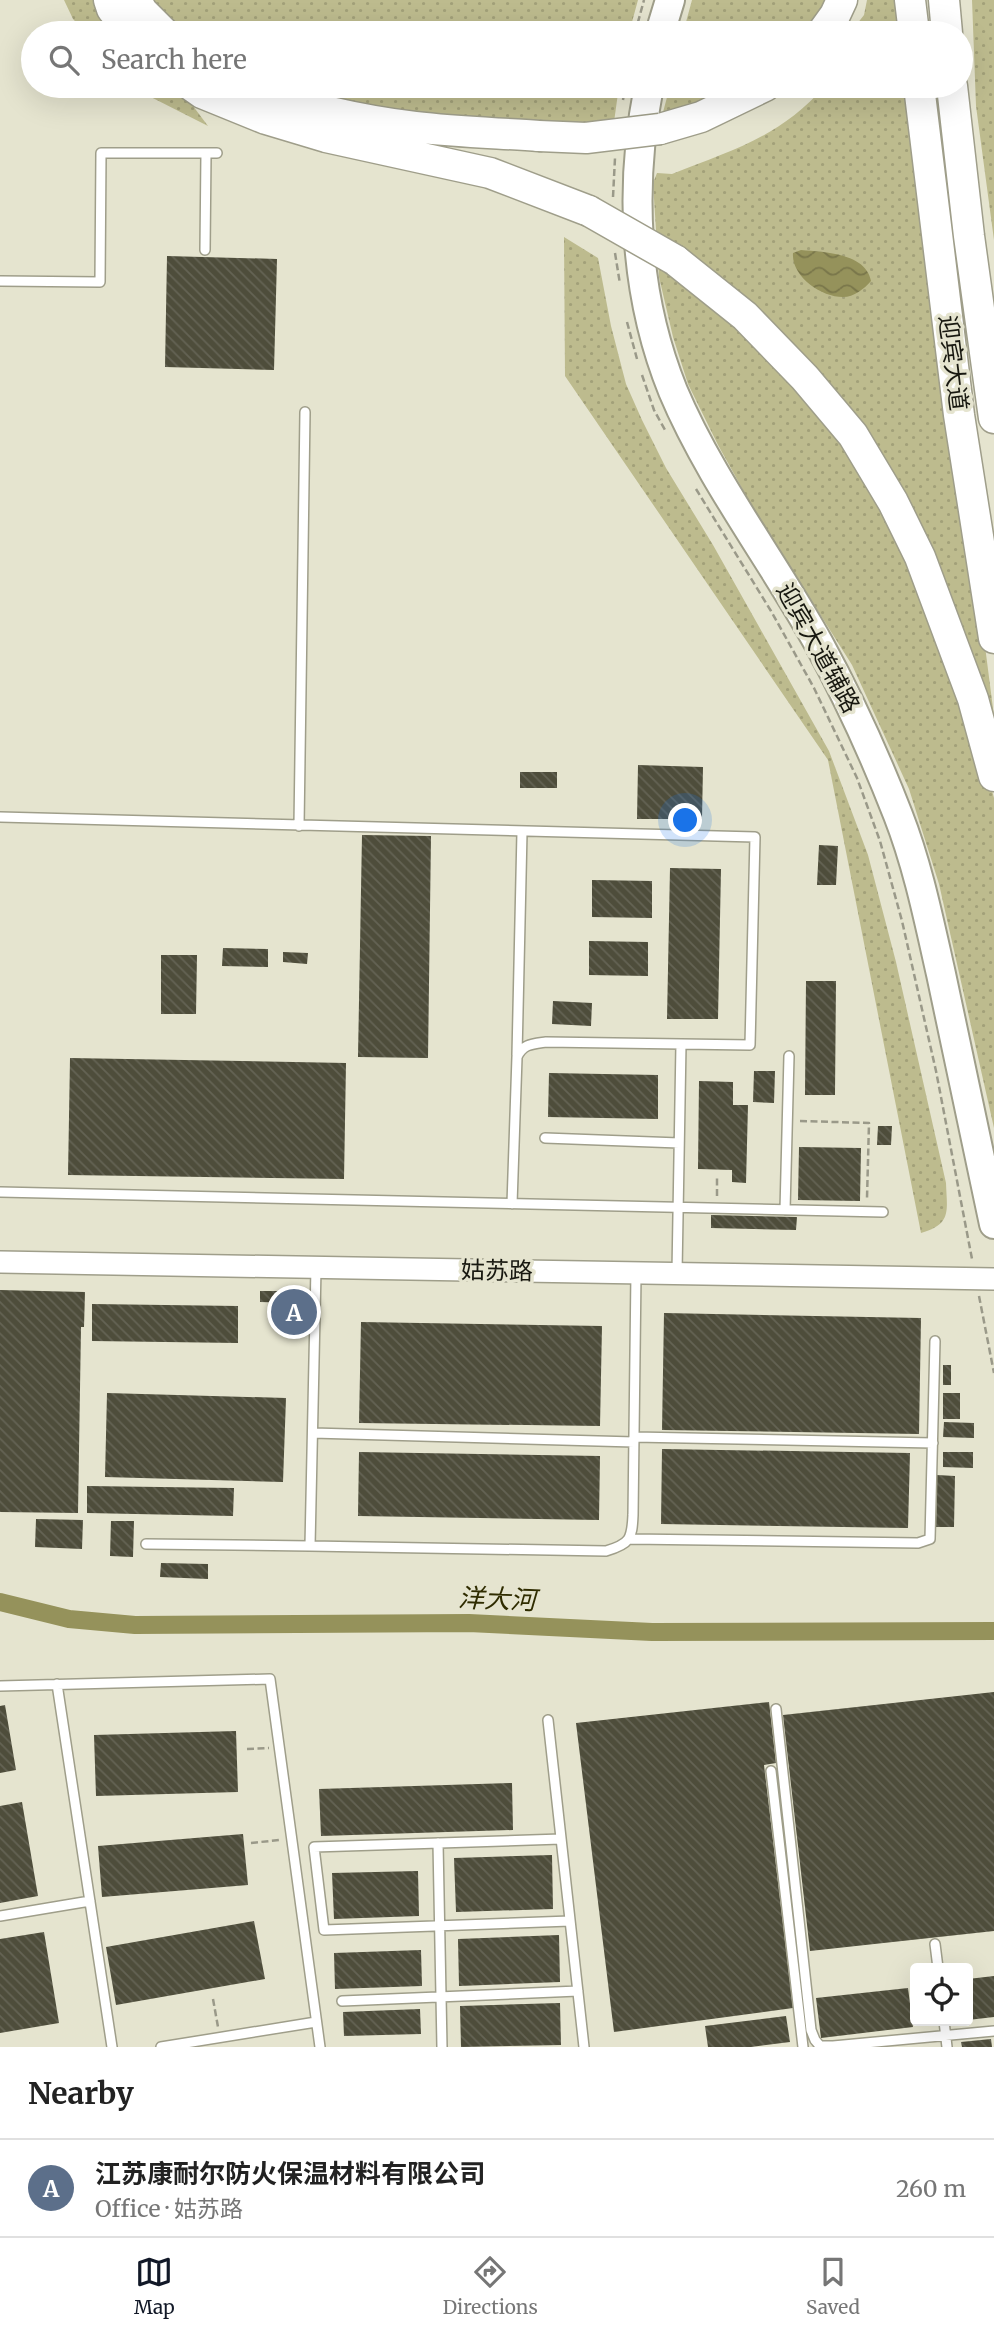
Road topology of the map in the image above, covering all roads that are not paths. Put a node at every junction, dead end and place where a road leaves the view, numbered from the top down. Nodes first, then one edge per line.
1 (109, 0) edge
2 (136, 0) edge
3 (670, 0) edge
4 (842, 0) edge
5 (910, 0) edge
6 (944, 0) edge
7 (123, 21) edge
8 (152, 21) edge
9 (664, 21) edge
10 (831, 21) edge
11 (913, 21) edge
12 (946, 21) edge
13 (214, 98) edge
14 (276, 98) edge
15 (647, 98) edge
16 (740, 98) edge
17 (920, 98) edge
18 (953, 98) edge
19 (206, 153) junction
20 (217, 153) dead end
21 (205, 250) dead end
22 (0, 281) edge
23 (305, 412) dead end
24 (994, 418) edge
25 (994, 638) edge
26 (994, 776) edge
27 (0, 817) edge
28 (299, 826) junction
29 (522, 832) junction
30 (681, 1044) junction
31 (789, 1056) dead end
32 (517, 1057) junction
33 (545, 1138) dead end
34 (679, 1143) junction
35 (0, 1192) edge
36 (512, 1204) junction
37 (678, 1208) junction
38 (785, 1210) junction
39 (883, 1212) dead end
40 (994, 1224) edge
41 (0, 1262) edge
42 (316, 1268) junction
43 (636, 1273) junction
44 (677, 1274) junction
45 (985, 1279) edge
46 (935, 1341) dead end
47 (313, 1433) junction
48 (634, 1439) junction
49 (933, 1443) junction
50 (630, 1539) junction
51 (146, 1544) dead end
52 (310, 1546) junction
53 (57, 1684) junction
54 (0, 1686) edge
55 (776, 1709) dead end
56 (548, 1720) dead end
57 (771, 1771) dead end
58 (561, 1839) junction
59 (438, 1843) junction
60 (90, 1901) junction
61 (0, 1916) edge
62 (570, 1921) junction
63 (440, 1926) junction
64 (935, 1944) dead end
65 (937, 1963) edge
66 (578, 1992) junction
67 (441, 1997) junction
68 (342, 2001) dead end
69 (316, 2022) junction
70 (944, 2026) edge
71 (994, 2031) edge
72 (945, 2035) junction
73 (112, 2047) edge
74 (161, 2047) edge
75 (320, 2047) edge
76 (442, 2047) edge
77 (584, 2047) edge
78 (803, 2047) edge
79 (947, 2047) edge

1 - 7 highway
2 - 8 highway
3 - 9 main road
4 - 10 highway
5 - 11 highway
6 - 12 highway
13 - 26 highway, bridge
14 - 16 highway, bridge
15 - 40 main road, 迎宾大道辅路
17 - 25 highway, 迎宾大道
18 - 24 highway, 迎宾大道
19 - 20 lane
19 - 21 lane
19 - 22 lane
23 - 28 lane
27 - 28 lane
28 - 29 lane
29 - 30 lane
29 - 32 lane
30 - 32 lane
30 - 34 lane
31 - 38 lane
32 - 36 lane
33 - 34 lane
34 - 37 lane
35 - 36 lane
36 - 37 lane
37 - 38 lane
37 - 44 lane
38 - 39 lane
41 - 42 street, 姑苏路
42 - 43 street, 姑苏路
42 - 47 lane
43 - 44 street, 姑苏路
43 - 48 lane
44 - 45 street, 姑苏路
46 - 49 lane
47 - 48 lane
47 - 52 lane
48 - 49 lane
48 - 50 lane
49 - 50 lane
50 - 52 lane
51 - 52 lane
53 - 54 lane
53 - 60 lane
53 - 69 lane
55 - 72 lane
56 - 58 lane
57 - 78 lane
58 - 59 lane
58 - 62 lane
59 - 63 lane
59 - 63 lane
60 - 61 lane
60 - 73 lane
62 - 63 lane
62 - 66 lane
63 - 67 lane
64 - 65 lane
66 - 67 lane
66 - 77 lane
67 - 68 lane
67 - 76 lane
69 - 74 lane
69 - 75 lane
70 - 72 lane
71 - 72 lane
72 - 79 lane

